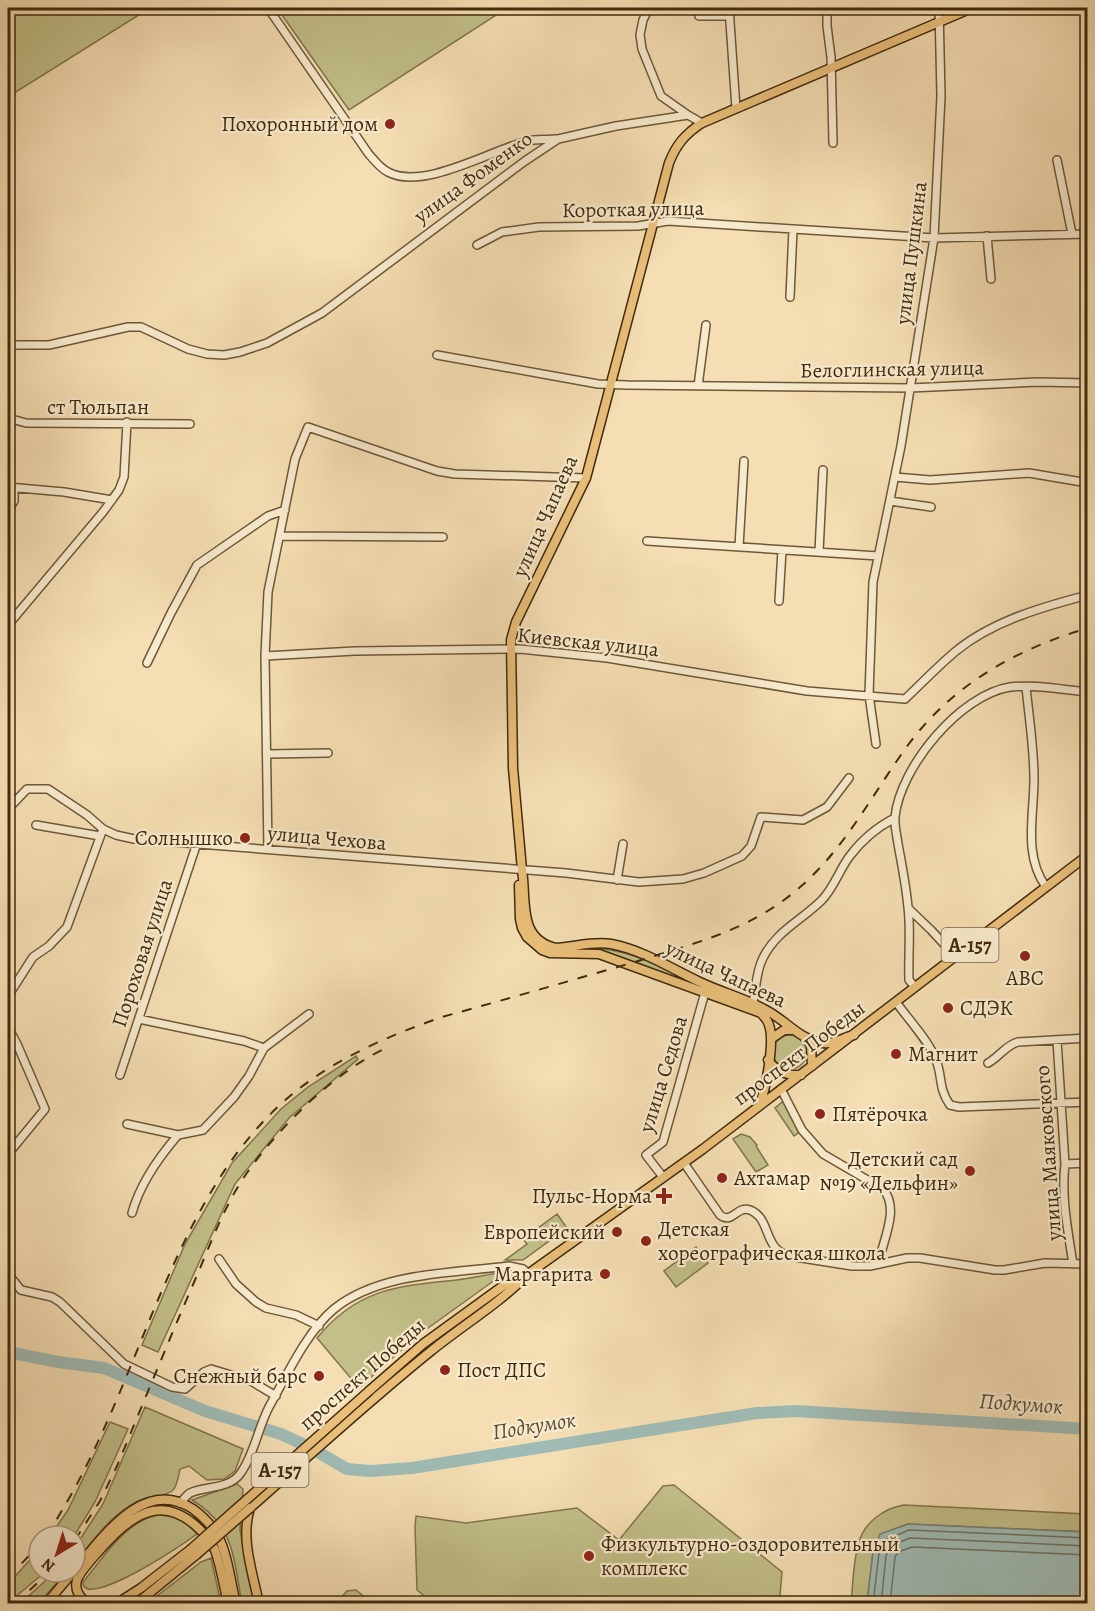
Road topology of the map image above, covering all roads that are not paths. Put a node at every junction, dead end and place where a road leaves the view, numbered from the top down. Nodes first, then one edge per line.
1 (268, 8) edge
2 (649, 8) edge
3 (729, 8) edge
4 (827, 8) edge
5 (939, 8) edge
6 (972, 8) edge
7 (699, 16) dead end
8 (730, 16) junction
9 (939, 20) junction
10 (832, 68) junction
11 (736, 108) junction
12 (688, 115) junction
13 (702, 123) junction
14 (558, 139) junction
15 (833, 143) dead end
16 (1057, 160) dead end
17 (653, 224) junction
18 (793, 229) junction
19 (1072, 234) junction
20 (1088, 234) edge
21 (987, 236) junction
22 (934, 238) junction
23 (477, 245) dead end
24 (991, 279) dead end
25 (790, 297) dead end
26 (706, 325) dead end
27 (8, 345) edge
28 (437, 355) dead end
29 (1088, 383) edge
30 (611, 385) junction
31 (698, 386) junction
32 (910, 388) junction
33 (8, 418) edge
34 (127, 422) junction
35 (190, 424) dead end
36 (744, 461) dead end
37 (823, 470) dead end
38 (895, 477) junction
39 (586, 478) junction
40 (1088, 483) edge
41 (11, 488) edge
42 (112, 500) junction
43 (890, 501) junction
44 (931, 507) dead end
45 (285, 510) junction
46 (8, 511) edge
47 (280, 536) junction
48 (443, 537) dead end
49 (647, 541) dead end
50 (739, 547) junction
51 (782, 550) junction
52 (819, 552) junction
53 (878, 556) junction
54 (1088, 595) edge
55 (779, 601) dead end
56 (8, 625) edge
57 (511, 649) junction
58 (265, 656) junction
59 (147, 663) dead end
60 (1026, 687) junction
61 (1088, 692) edge
62 (869, 695) junction
63 (876, 744) dead end
64 (328, 753) dead end
65 (267, 754) junction
66 (849, 778) dead end
67 (8, 809) edge
68 (895, 818) junction
69 (36, 825) dead end
70 (102, 832) junction
71 (196, 843) junction
72 (623, 844) dead end
73 (268, 849) junction
74 (1088, 855) edge
75 (522, 870) junction
76 (617, 880) junction
77 (1046, 886) junction
78 (909, 909) junction
79 (955, 956) junction
80 (915, 987) junction
81 (8, 996) edge
82 (704, 996) dead end
83 (896, 1002) junction
84 (753, 1003) junction
85 (309, 1014) dead end
86 (139, 1019) junction
87 (8, 1028) edge
88 (794, 1030) junction
89 (854, 1035) junction
90 (805, 1038) junction
91 (1088, 1038) edge
92 (771, 1039) junction
93 (1057, 1040) junction
94 (264, 1048) junction
95 (768, 1060) junction
96 (988, 1063) dead end
97 (812, 1066) junction
98 (120, 1075) dead end
99 (801, 1075) junction
100 (782, 1089) junction
101 (1088, 1102) edge
102 (1060, 1103) junction
103 (758, 1107) junction
104 (127, 1124) dead end
105 (178, 1135) junction
106 (8, 1154) edge
107 (684, 1163) junction
108 (1088, 1163) edge
109 (1065, 1164) junction
110 (663, 1178) junction
111 (132, 1213) dead end
112 (219, 1259) dead end
113 (881, 1262) junction
114 (1073, 1264) junction
115 (1088, 1264) edge
116 (528, 1274) junction
117 (8, 1275) edge
118 (319, 1326) junction
119 (372, 1394) junction
120 (276, 1396) junction
121 (180, 1503) junction
122 (250, 1508) junction
123 (194, 1552) junction
124 (87, 1556) edge
125 (63, 1584) edge
126 (46, 1604) edge
127 (88, 1604) edge
128 (116, 1604) edge
129 (136, 1604) edge
130 (228, 1604) edge
131 (236, 1604) edge
132 (259, 1604) edge

1 - 14 street
2 - 12 street
3 - 8 street
4 - 10 street
5 - 9 street, улица Пушкина
6 - 9 main road
7 - 8 street
8 - 11 street
9 - 10 main road
9 - 22 street, улица Пушкина
10 - 11 main road
10 - 15 street
11 - 13 main road
12 - 13 street
12 - 14 street, улица Фоменко
13 - 17 main road, улица Чапаева
14 - 27 street, улица Фоменко
16 - 19 street
17 - 18 street, Короткая улица
17 - 23 street, Короткая улица
17 - 30 main road, улица Чапаева
18 - 22 street, Короткая улица
18 - 25 street
19 - 20 street, Короткая улица
19 - 21 street, Короткая улица
21 - 22 street, Короткая улица
21 - 24 street
22 - 32 street, улица Пушкина
26 - 31 street
28 - 30 street, Белоглинская улица
29 - 32 street, Белоглинская улица
30 - 31 street, Белоглинская улица
30 - 39 main road, улица Чапаева
31 - 32 street, Белоглинская улица
32 - 38 street, улица Пушкина
33 - 34 street, ст Тюльпан
34 - 35 street, ст Тюльпан
34 - 42 street
36 - 50 street
37 - 52 street
38 - 40 street
38 - 43 street, улица Пушкина
39 - 45 street
39 - 57 main road, улица Чапаева
41 - 42 street
41 - 46 street
42 - 56 street
43 - 44 street
43 - 53 street, улица Пушкина
45 - 47 street
45 - 59 street
47 - 48 street
47 - 58 street
49 - 50 street
50 - 51 street
51 - 52 street
51 - 55 street
52 - 53 street
53 - 62 street, улица Пушкина
54 - 62 street, Киевская улица
57 - 58 street, Киевская улица
57 - 62 street, Киевская улица
57 - 75 main road, улица Чапаева
58 - 65 street
60 - 61 street
60 - 68 street
60 - 77 street
62 - 63 street, улица Пушкина
64 - 65 street
65 - 73 street
66 - 76 street, улица Чехова
67 - 70 street, улица Чехова
68 - 78 street
68 - 84 street
69 - 70 street, улица Чехова
70 - 71 street, улица Чехова
70 - 81 street
71 - 73 street, улица Чехова
71 - 86 street, Пороховая улица
72 - 76 street
73 - 75 street, улица Чехова
74 - 77 main road, проспект Победы / А-157
75 - 76 street, улица Чехова
75 - 84 main road, улица Чапаева
75 - 92 main road, улица Чапаева
77 - 79 main road, проспект Победы / А-157
78 - 79 street
78 - 80 street
79 - 80 main road, проспект Победы / А-157
80 - 83 main road, проспект Победы / А-157
82 - 110 street, улица Седова
83 - 89 main road, проспект Победы / А-157
83 - 102 street
84 - 88 main road, улица Чапаева
85 - 94 street
86 - 94 street
86 - 98 street, Пороховая улица
87 - 106 street
88 - 90 main road, улица Чапаева
88 - 92 main road, улица Чапаева
89 - 90 main road, улица Чапаева
89 - 97 main road, проспект Победы / А-157
90 - 97 main road
91 - 93 street
92 - 95 main road, улица Чапаева
93 - 96 street
93 - 102 street, улица Маяковского
94 - 105 street
95 - 99 main road
95 - 103 main road, улица Чапаева
97 - 99 main road, проспект Победы / А-157
99 - 100 main road, проспект Победы / А-157
100 - 103 main road, проспект Победы / А-157
100 - 113 street
101 - 102 street
102 - 109 street, улица Маяковского
103 - 107 main road, проспект Победы / А-157
104 - 105 street
105 - 111 street
107 - 110 main road, проспект Победы / А-157
107 - 113 street
108 - 109 street
109 - 114 street, улица Маяковского
110 - 116 main road, проспект Победы / А-157
112 - 118 street
113 - 114 street
114 - 115 street
116 - 118 street
116 - 119 main road, проспект Победы / А-157
117 - 120 street
118 - 120 street
119 - 122 main road, проспект Победы / А-157
119 - 123 main road, проспект Победы / А-157, bridge
120 - 121 street
121 - 124 main road
121 - 131 main road
122 - 123 main road, проспект Победы / А-157, bridge
122 - 132 main road, bridge
123 - 128 main road, проспект Победы / А-157
123 - 129 main road, проспект Победы / А-157
125 - 126 main road
127 - 130 main road

